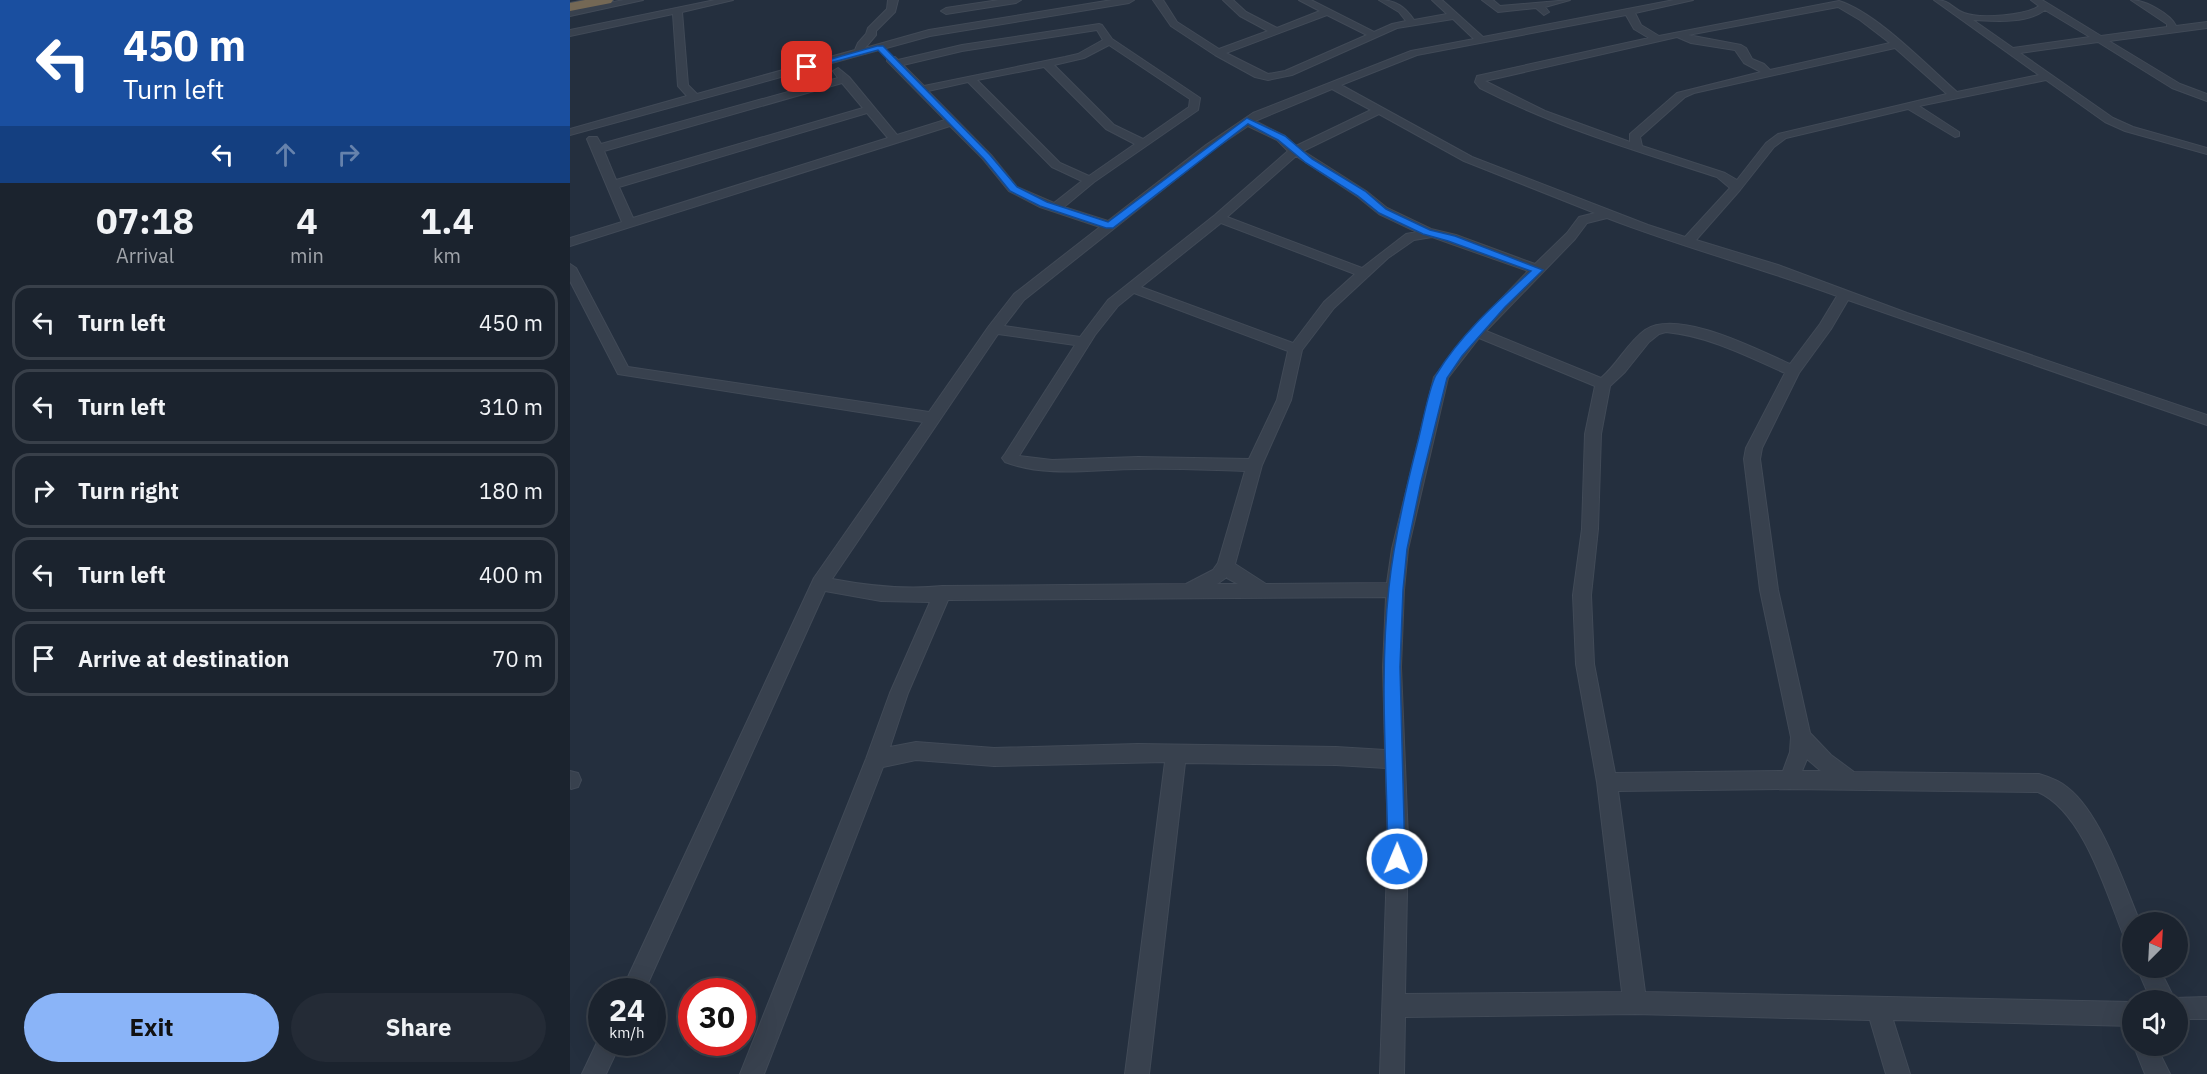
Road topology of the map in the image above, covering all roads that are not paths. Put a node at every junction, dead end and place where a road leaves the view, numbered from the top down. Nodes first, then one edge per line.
1 (606, 0) edge
2 (638, 0) edge
3 (728, 0) edge
4 (893, 0) edge
5 (943, 0) edge
6 (1016, 0) edge
7 (1129, 0) edge
8 (1158, 0) edge
9 (1228, 0) edge
10 (1304, 0) edge
11 (1384, 0) edge
12 (1437, 0) edge
13 (1487, 0) edge
14 (1565, 0) edge
15 (1688, 0) edge
16 (1939, 0) edge
17 (2136, 0) edge
18 (1108, 2) edge
19 (2041, 3) edge
20 (1541, 5) junction
21 (570, 7) edge
22 (677, 10) junction
23 (946, 11) junction
24 (1629, 11) junction
25 (1327, 12) junction
26 (570, 13) edge
27 (2036, 13) junction
28 (1455, 16) junction
29 (1962, 16) junction
30 (2063, 16) junction
31 (1988, 18) junction
32 (1412, 23) junction
33 (1559, 24) junction
34 (2170, 25) junction
35 (2207, 25) edge
36 (951, 28) junction
37 (1978, 28) junction
38 (1276, 31) junction
39 (570, 33) edge
40 (1679, 34) junction
41 (1374, 35) junction
42 (2099, 38) junction
43 (1480, 39) junction
44 (1658, 39) junction
45 (1109, 41) junction
46 (1895, 45) junction
47 (880, 47) junction
48 (2009, 51) junction
49 (859, 52) junction
50 (1218, 53) junction
51 (829, 61) junction
52 (896, 64) junction
53 (1047, 64) junction
54 (1768, 74) junction
55 (2046, 77) junction
56 (970, 78) junction
57 (845, 79) junction
58 (1333, 85) junction
59 (921, 90) junction
60 (1955, 96) junction
61 (695, 98) junction
62 (2207, 98) edge
63 (1911, 105) junction
64 (869, 109) junction
65 (1379, 110) junction
66 (1247, 121) junction
67 (951, 122) junction
68 (588, 128) junction
69 (570, 132) edge
70 (1955, 134) dead end
71 (895, 140) junction
72 (1636, 141) junction
73 (1143, 143) junction
74 (597, 149) junction
75 (1295, 151) junction
76 (2207, 152) edge
77 (1747, 173) junction
78 (1721, 175) junction
79 (1090, 180) junction
80 (612, 185) junction
81 (1736, 188) junction
82 (1578, 202) junction
83 (1054, 208) junction
84 (1610, 213) junction
85 (1219, 218) junction
86 (1583, 220) junction
87 (629, 224) junction
88 (1109, 226) junction
89 (1410, 230) junction
90 (1689, 240) junction
91 (570, 242) edge
92 (570, 268) edge
93 (1538, 270) junction
94 (1363, 273) junction
95 (1131, 288) junction
96 (1844, 295) junction
97 (994, 329) junction
98 (1477, 332) junction
99 (1083, 342) junction
100 (1295, 350) junction
101 (1793, 370) junction
102 (1603, 384) junction
103 (933, 418) junction
104 (2207, 420) edge
105 (1254, 465) junction
106 (1226, 566) junction
107 (820, 583) junction
108 (1262, 590) junction
109 (1395, 590) junction
110 (942, 593) junction
111 (1186, 593) junction
112 (1801, 737) junction
113 (1176, 755) junction
114 (876, 759) junction
115 (1395, 760) junction
116 (1789, 780) junction
117 (1607, 782) junction
118 (1854, 782) junction
119 (2125, 912) edge
120 (638, 978) edge
121 (1635, 1003) junction
122 (1393, 1006) junction
123 (2188, 1008) edge
124 (2207, 1008) edge
125 (1878, 1010) junction
126 (2122, 1017) edge
127 (602, 1056) edge
128 (2149, 1056) edge
129 (594, 1074) edge
130 (752, 1074) edge
131 (1137, 1074) edge
132 (1392, 1074) edge
133 (1898, 1074) edge
134 (2158, 1074) edge

1 - 21 highway
2 - 26 street
3 - 22 street
4 - 49 street
5 - 23 street
6 - 23 street
7 - 18 street
8 - 50 street
9 - 38 street
10 - 25 street
11 - 32 street
12 - 28 street
13 - 20 street
14 - 20 street
15 - 24 street
16 - 29 street
17 - 34 street
18 - 36 street
19 - 27 street
19 - 30 street
20 - 33 street
22 - 39 street
22 - 61 street
23 - 36 street
24 - 33 street
24 - 44 street
25 - 38 street
25 - 41 street
27 - 30 street
27 - 31 street
28 - 32 street
28 - 43 street
29 - 31 street
29 - 37 street
30 - 42 street
31 - 37 street
32 - 41 street
33 - 43 street
34 - 35 street
34 - 42 street
36 - 47 street
37 - 48 street
38 - 50 street
40 - 44 street
40 - 46 street
40 - 54 street
41 - 50 street
42 - 48 street
42 - 62 street
43 - 58 street
44 - 72 street
45 - 52 street
45 - 53 street
45 - 73 street
46 - 54 street
46 - 60 street
47 - 49 street
47 - 52 street
48 - 55 street
49 - 51 street
51 - 57 street
51 - 61 street
52 - 59 street
53 - 56 street
53 - 73 street
54 - 72 street
55 - 60 street
55 - 76 street
56 - 59 street
56 - 79 street
57 - 64 street
57 - 74 street
58 - 65 street
58 - 66 street
59 - 67 street
60 - 63 street
61 - 68 street
63 - 70 street
63 - 77 street
64 - 71 street
64 - 80 street
65 - 75 street
65 - 82 street
66 - 75 street
66 - 88 street
67 - 71 street
67 - 83 street
68 - 69 street
68 - 74 street
71 - 87 street
72 - 78 street
73 - 79 street
74 - 80 street
75 - 85 street
75 - 89 street
77 - 78 street
77 - 81 street
78 - 81 street
79 - 83 street
80 - 87 street
81 - 90 street
82 - 84 street
82 - 86 street
83 - 88 street
84 - 86 street
84 - 90 street
85 - 94 street
85 - 95 street
86 - 93 street
87 - 91 street
88 - 97 street
89 - 93 street
89 - 94 street
90 - 96 street
92 - 103 street
93 - 98 street
94 - 100 street
95 - 99 street
95 - 100 street
96 - 101 street
96 - 104 street
97 - 99 street
97 - 103 street
98 - 102 street
98 - 109 street
99 - 105 street
100 - 105 street
101 - 102 street
101 - 112 street
102 - 117 street
103 - 107 street
105 - 106 street
106 - 108 street
106 - 111 street
107 - 110 street
107 - 120 street
108 - 109 street
108 - 111 street
109 - 115 street
110 - 111 street
110 - 114 street
112 - 116 street
112 - 118 street
113 - 114 street
113 - 115 street
113 - 131 street
114 - 130 street
115 - 122 street
116 - 117 street
116 - 118 street
117 - 121 street
118 - 119 street
121 - 122 street
121 - 125 street
122 - 132 street
123 - 124 street
125 - 126 street
125 - 133 street
127 - 129 street
128 - 134 street

